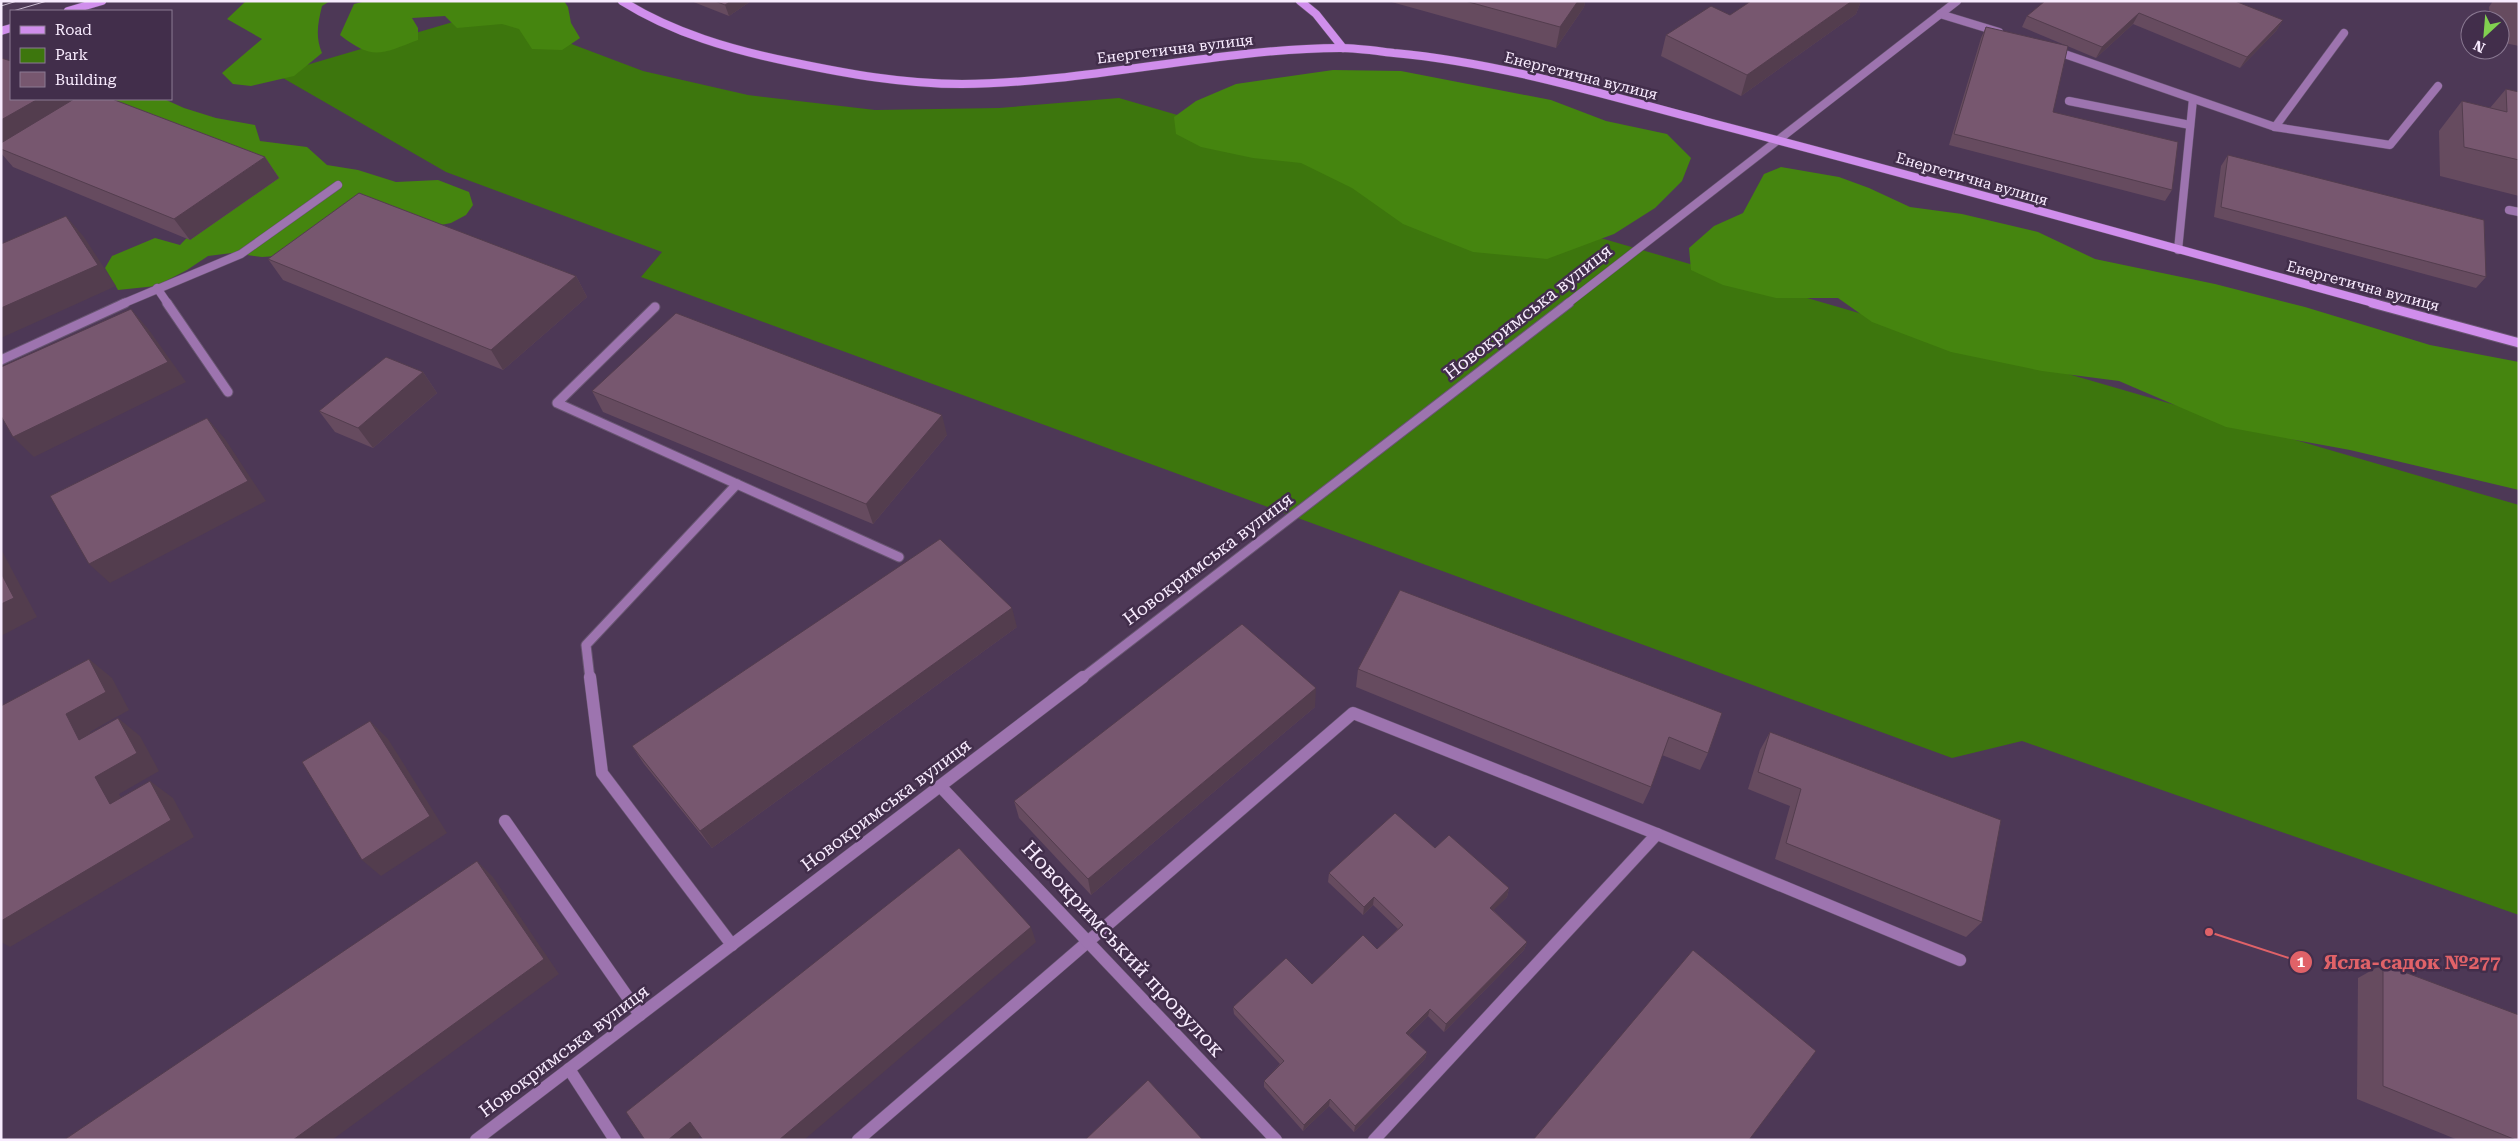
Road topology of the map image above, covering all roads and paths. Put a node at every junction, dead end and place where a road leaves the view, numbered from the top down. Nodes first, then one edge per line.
1 (102, 1) edge
2 (622, 1) edge
3 (1300, 1) edge
4 (1957, 1) edge
5 (71, 10) edge
6 (1940, 14) junction
7 (2344, 33) dead end
8 (2007, 34) edge
9 (2044, 47) edge
10 (1343, 48) junction
11 (2438, 86) dead end
12 (2193, 98) junction
13 (2070, 101) dead end
14 (2190, 125) junction
15 (2275, 127) junction
16 (1777, 140) junction
17 (338, 185) dead end
18 (2509, 210) dead end
19 (2519, 212) edge
20 (2178, 250) junction
21 (157, 288) junction
22 (654, 307) dead end
23 (2519, 343) edge
24 (1, 360) edge
25 (228, 392) dead end
26 (737, 484) junction
27 (899, 557) dead end
28 (940, 786) junction
29 (505, 821) dead end
30 (1657, 834) junction
31 (1088, 941) junction
32 (732, 945) junction
33 (1960, 960) dead end
34 (640, 1015) junction
35 (569, 1069) junction
36 (476, 1140) edge
37 (615, 1140) edge
38 (858, 1140) edge
39 (1276, 1140) edge
40 (1374, 1140) edge

1 - 5 main road
2 - 10 main road, Енергетична вулиця
3 - 10 main road
4 - 6 street, Новокримська вулиця
6 - 8 street
6 - 16 street, Новокримська вулиця
7 - 15 street
9 - 12 street
10 - 16 main road, Енергетична вулиця
11 - 15 street
12 - 14 street
12 - 15 street
13 - 14 street
14 - 20 street
16 - 20 main road, Енергетична вулиця
16 - 28 street, Новокримська вулиця
17 - 21 street
18 - 19 street
20 - 23 main road, Енергетична вулиця
21 - 24 street
21 - 25 street
22 - 26 street
26 - 27 street
26 - 32 street
28 - 31 street, Новокримський провулок
28 - 32 street, Новокримська вулиця
29 - 34 street
30 - 31 street
30 - 33 street
30 - 40 street
31 - 38 street
31 - 39 street, Новокримський провулок
32 - 34 street, Новокримська вулиця
34 - 35 street, Новокримська вулиця
35 - 36 street, Новокримська вулиця
35 - 37 street

